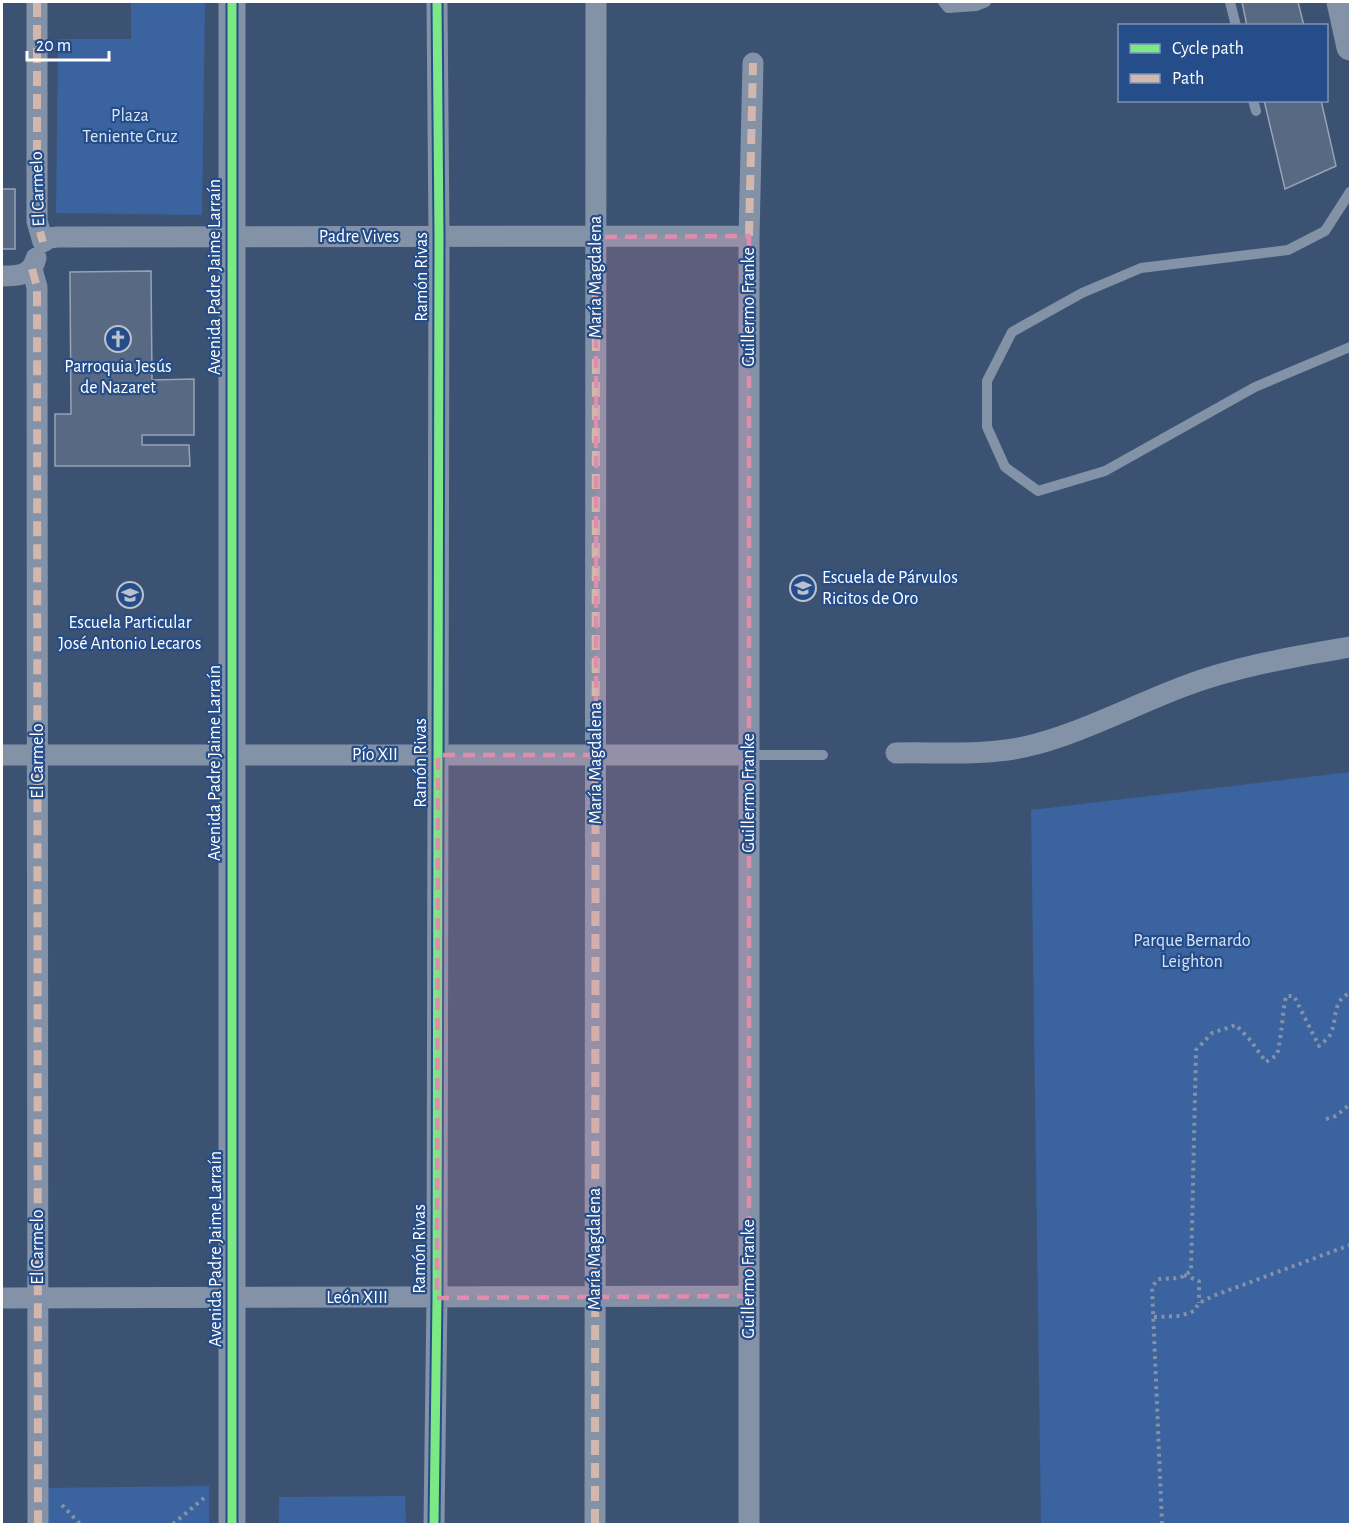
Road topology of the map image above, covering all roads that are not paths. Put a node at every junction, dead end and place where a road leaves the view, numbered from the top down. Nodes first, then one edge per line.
1 (37, 2) edge
2 (232, 2) edge
3 (437, 2) edge
4 (596, 2) edge
5 (944, 2) edge
6 (986, 2) edge
7 (1230, 2) edge
8 (1340, 2) edge
9 (1236, 24) edge
10 (1350, 47) edge
11 (753, 63) dead end
12 (1350, 192) edge
13 (749, 236) junction
14 (232, 237) junction
15 (439, 237) junction
16 (596, 237) junction
17 (43, 242) junction
18 (32, 269) junction
19 (2, 276) edge
20 (1350, 347) edge
21 (1350, 647) edge
22 (896, 753) dead end
23 (2, 755) edge
24 (38, 755) junction
25 (232, 755) junction
26 (438, 755) junction
27 (596, 755) junction
28 (749, 755) junction
29 (823, 755) dead end
30 (749, 1296) junction
31 (595, 1297) junction
32 (2, 1298) edge
33 (38, 1298) junction
34 (232, 1298) junction
35 (437, 1298) junction
36 (38, 1524) edge
37 (232, 1524) edge
38 (434, 1524) edge
39 (595, 1524) edge
40 (748, 1524) edge

1 - 17 street, El Carmelo
2 - 14 street, Avenida Padre Jaime Larraín
3 - 15 street, Ramón Rivas
4 - 16 street, María Magdalena
5 - 6 lane
7 - 9 lane
8 - 10 street
11 - 13 street, Guillermo Franke
12 - 20 lane
13 - 16 street, Padre Vives
13 - 28 street, Guillermo Franke
14 - 15 street, Padre Vives
14 - 17 street, Padre Vives
14 - 25 street, Avenida Padre Jaime Larraín
15 - 16 street, Padre Vives
15 - 26 street, Ramón Rivas
16 - 27 street, María Magdalena
17 - 18 street, El Carmelo
18 - 19 street
18 - 24 street, El Carmelo
21 - 22 street
23 - 24 street, Pío XII
24 - 25 street, Pío XII
24 - 33 street, El Carmelo
25 - 26 street, Pío XII
25 - 34 street, Avenida Padre Jaime Larraín
26 - 27 street, Pío XII
26 - 35 street, Ramón Rivas
27 - 28 street, Pío XII
27 - 31 street, María Magdalena
28 - 29 lane
28 - 30 street, Guillermo Franke
30 - 31 street, León XIII
30 - 40 street, Guillermo Franke
31 - 35 street, León XIII
31 - 39 street, María Magdalena
32 - 33 street, León XIII
33 - 34 street, León XIII
33 - 36 street, El Carmelo
34 - 35 street, León XIII
34 - 37 street, Avenida Padre Jaime Larraín
35 - 38 street, Ramón Rivas

